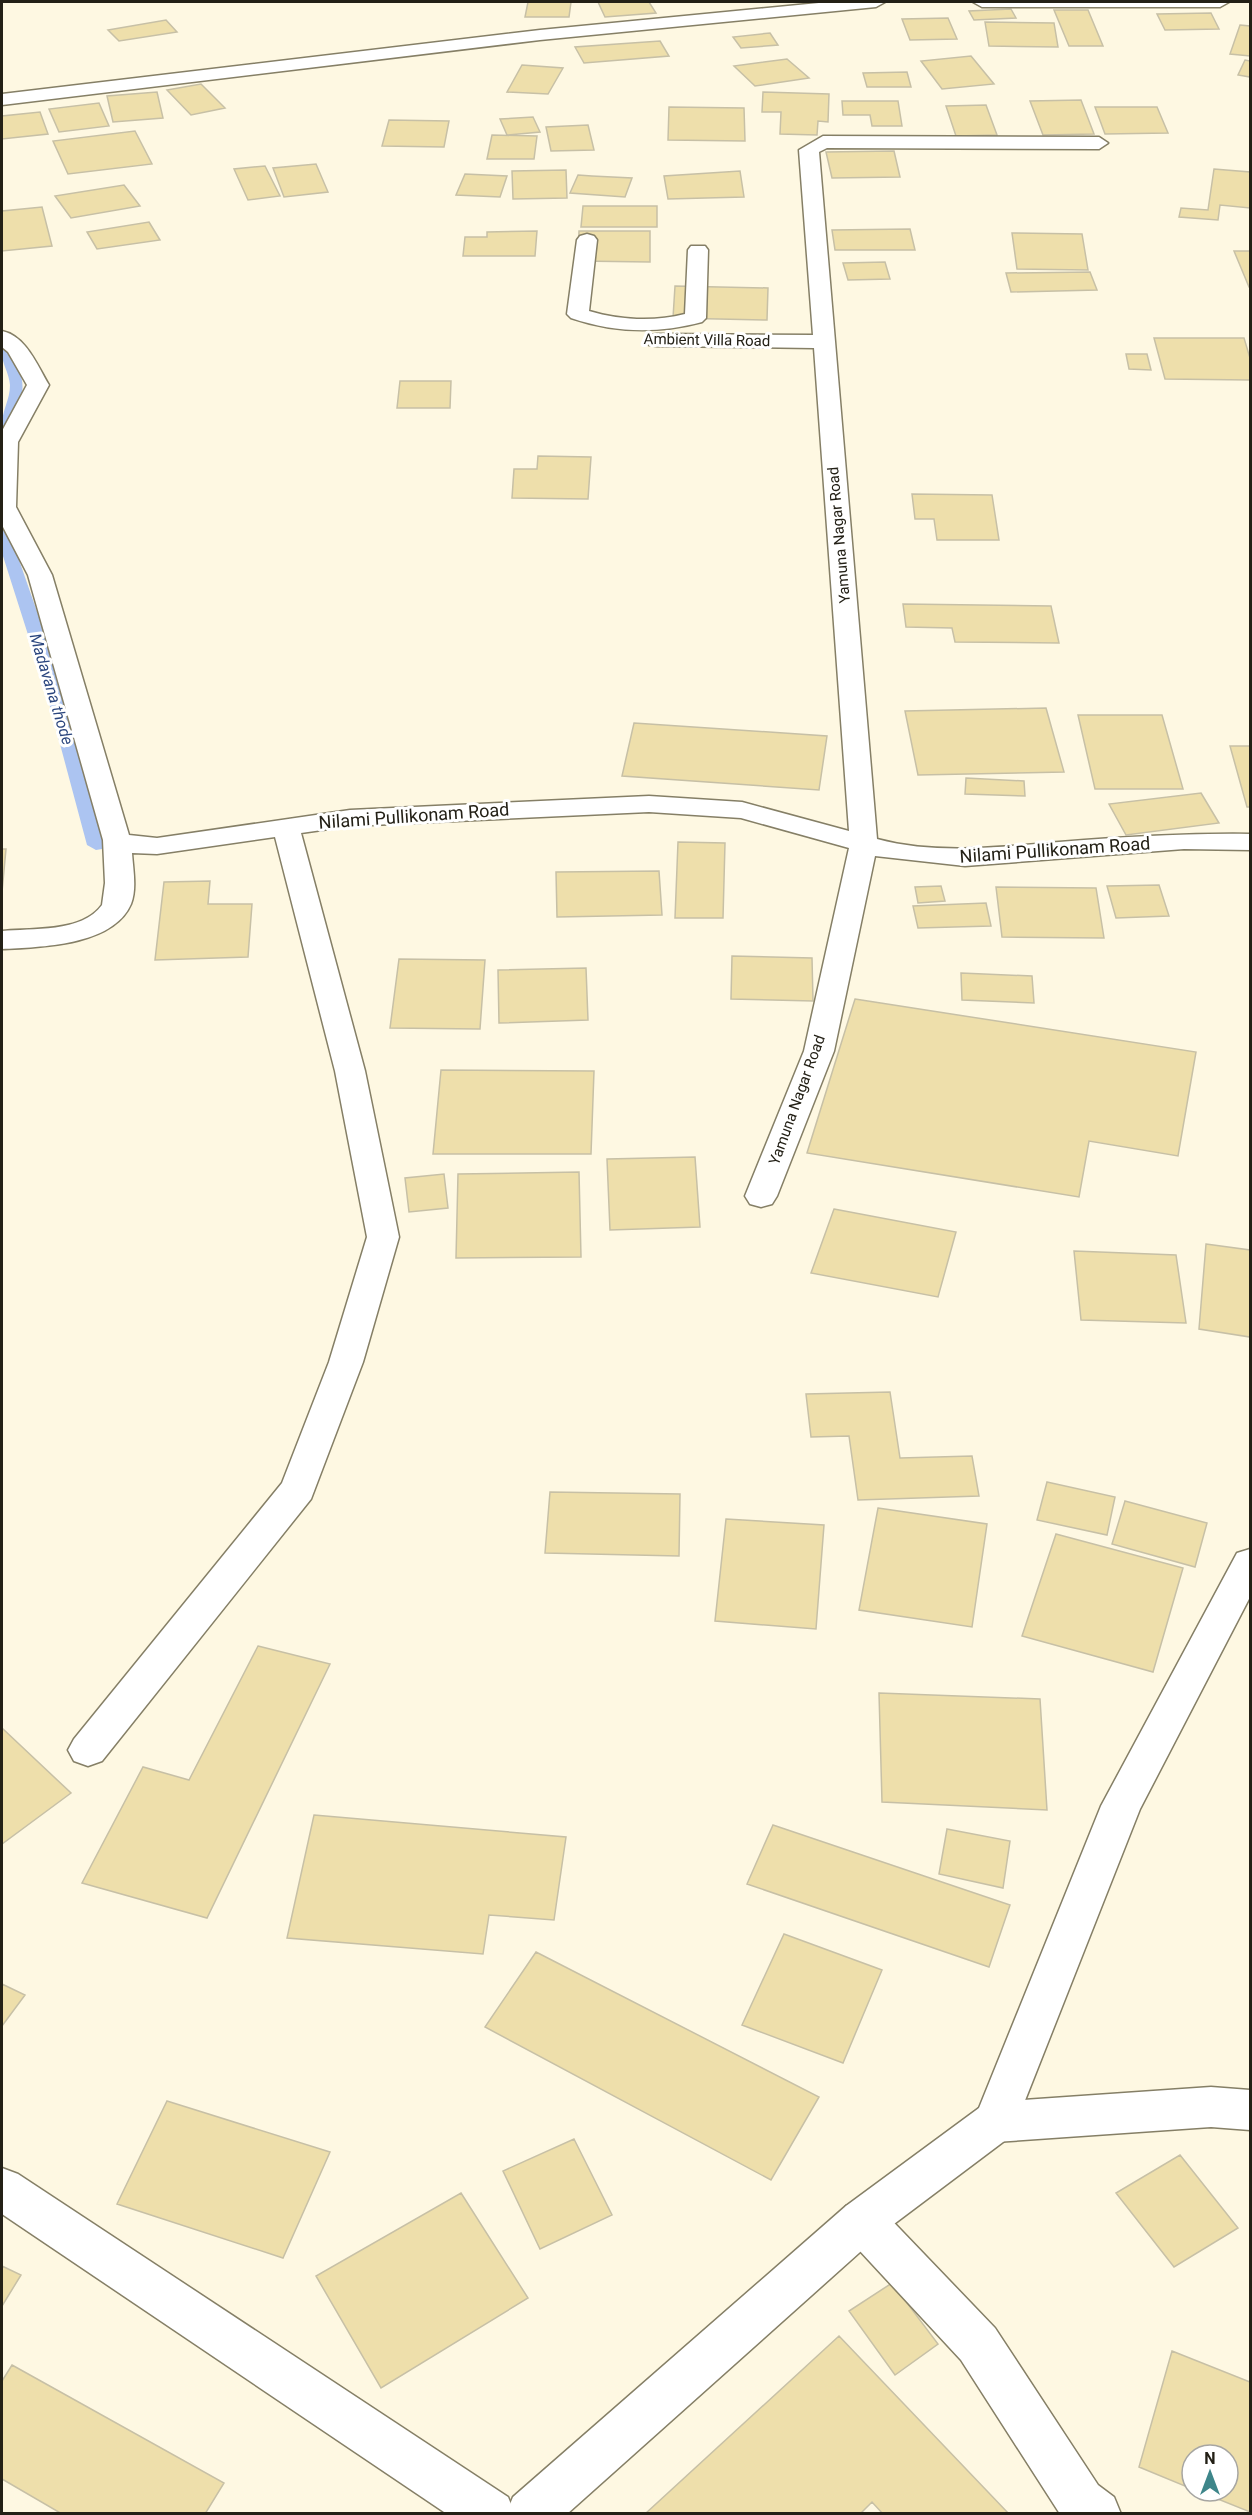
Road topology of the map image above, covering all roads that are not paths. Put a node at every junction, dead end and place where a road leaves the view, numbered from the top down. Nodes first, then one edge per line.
1 (876, 2) edge
2 (982, 2) edge
3 (1220, 2) edge
4 (677, 5) dead end
5 (727, 16) junction
6 (2, 100) edge
7 (1099, 143) dead end
8 (587, 240) dead end
9 (698, 250) dead end
10 (677, 332) junction
11 (2, 337) edge
12 (591, 339) dead end
13 (823, 342) junction
14 (286, 827) junction
15 (117, 840) junction
16 (1251, 842) edge
17 (864, 844) junction
18 (2, 940) edge
19 (761, 1196) dead end
20 (1251, 1563) edge
21 (88, 1750) dead end
22 (1251, 2110) edge
23 (995, 2122) junction
24 (2, 2189) edge
25 (862, 2222) junction
26 (491, 2514) edge
27 (530, 2514) edge
28 (1097, 2514) edge

1 - 5 street
2 - 3 street
4 - 5 street
5 - 6 street
7 - 13 street, Yamuna Nagar Road
8 - 10 street
9 - 10 street
10 - 12 street, Ambient Villa Road
10 - 13 street, Ambient Villa Road
11 - 15 street
13 - 17 street, Yamuna Nagar Road
14 - 15 street, Nilami Pullikonam Road
14 - 17 street, Nilami Pullikonam Road
14 - 21 street
15 - 18 street
16 - 17 street, Nilami Pullikonam Road
17 - 19 street, Yamuna Nagar Road
20 - 23 street
22 - 23 street
23 - 25 street
24 - 26 street
25 - 27 street
25 - 28 street

